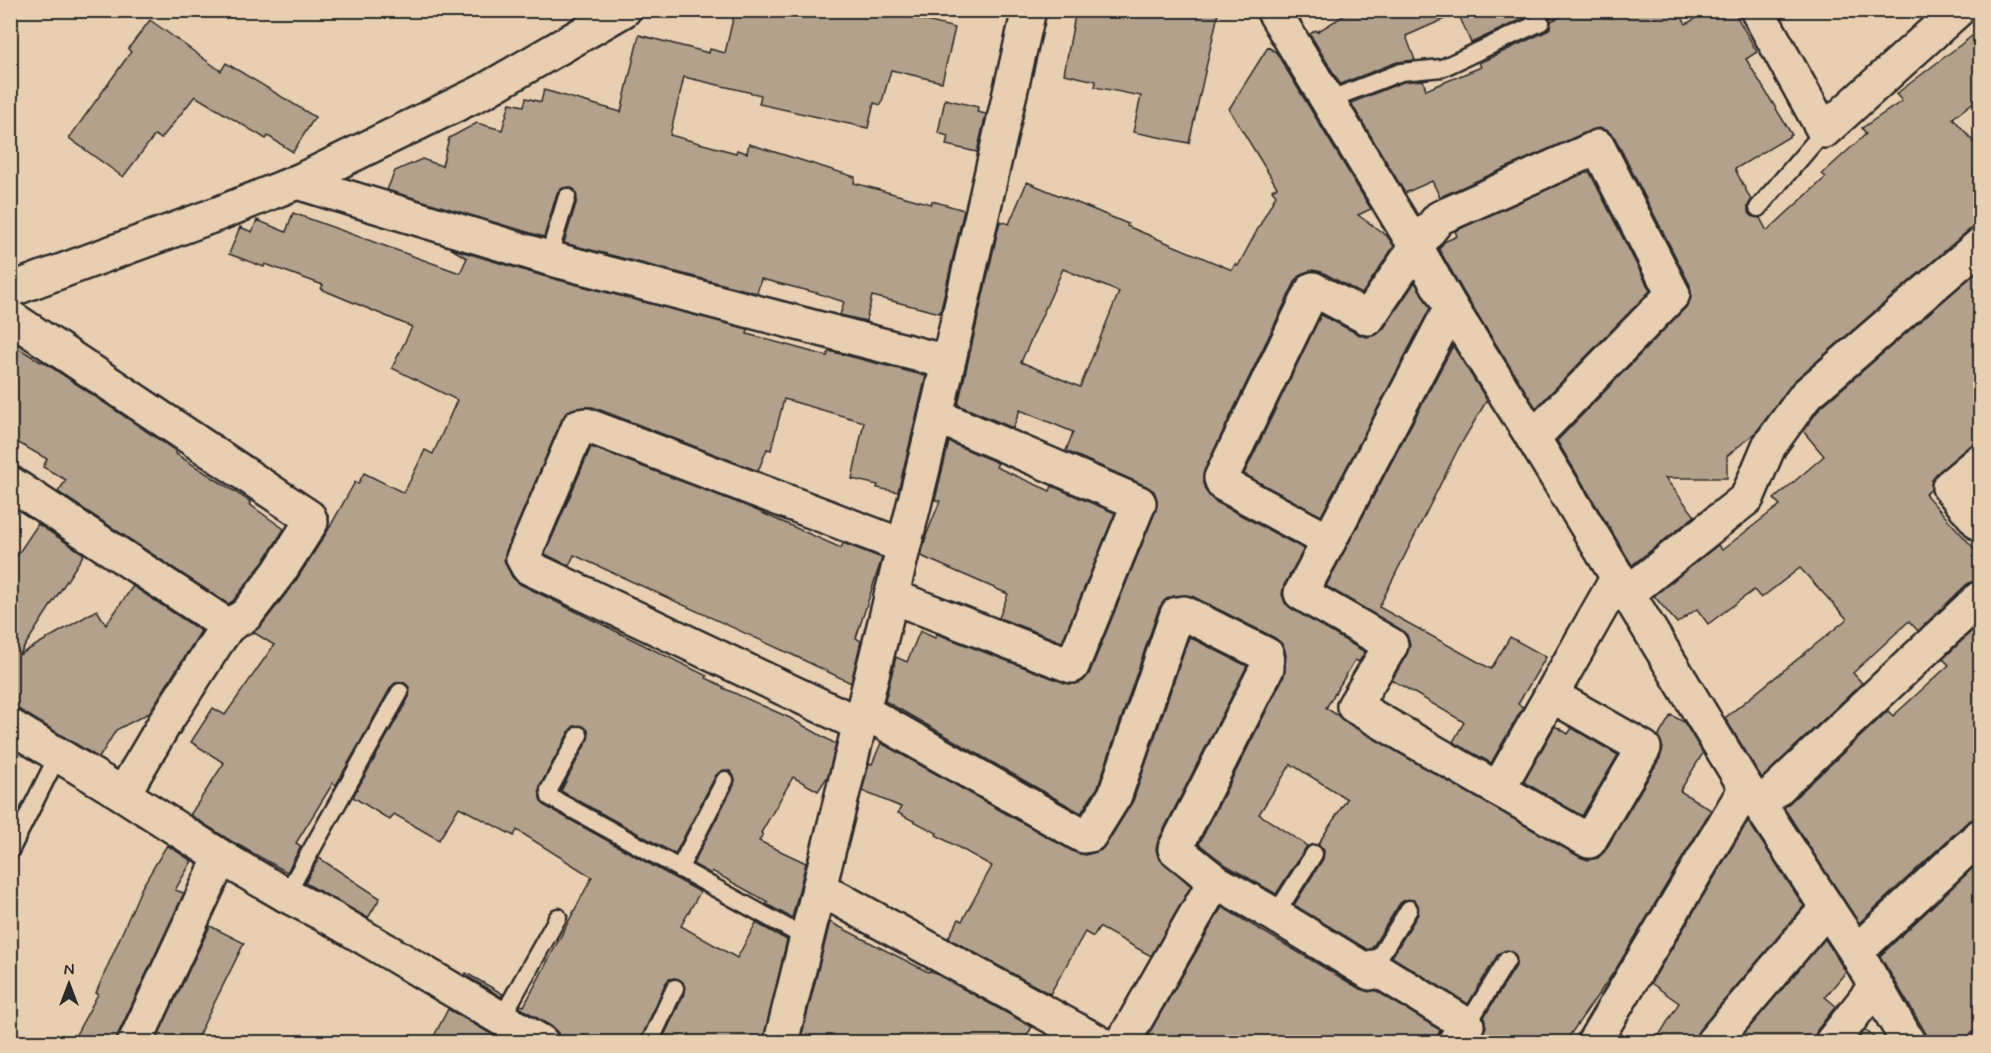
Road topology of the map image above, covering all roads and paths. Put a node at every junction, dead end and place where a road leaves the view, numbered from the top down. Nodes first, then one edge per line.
1 (624, 10) edge
2 (1029, 10) edge
3 (1273, 10) edge
4 (1757, 10) edge
5 (1958, 10) edge
6 (1541, 22) dead end
7 (1328, 100) junction
8 (1824, 131) junction
9 (297, 182) junction
10 (567, 197) dead end
11 (1758, 208) dead end
12 (1980, 245) edge
13 (1416, 247) junction
14 (549, 258) junction
15 (10, 290) edge
16 (1451, 308) junction
17 (10, 317) edge
18 (947, 362) junction
19 (936, 416) junction
20 (1533, 438) junction
21 (1980, 461) edge
22 (10, 483) edge
23 (1980, 524) edge
24 (1329, 541) junction
25 (903, 546) junction
26 (1623, 585) junction
27 (891, 596) junction
28 (1980, 598) edge
29 (228, 626) junction
30 (400, 692) dead end
31 (1551, 695) junction
32 (861, 717) junction
33 (10, 726) edge
34 (579, 735) dead end
35 (58, 755) junction
36 (725, 780) dead end
37 (1498, 789) junction
38 (123, 794) junction
39 (1753, 796) junction
40 (1980, 836) edge
41 (10, 851) edge
42 (1314, 854) dead end
43 (221, 857) junction
44 (679, 869) junction
45 (1215, 881) junction
46 (819, 888) junction
47 (286, 895) junction
48 (1827, 908) junction
49 (1409, 909) dead end
50 (1275, 915) junction
51 (558, 916) dead end
52 (806, 938) junction
53 (1856, 952) junction
54 (1507, 960) dead end
55 (1373, 968) junction
56 (1875, 987) junction
57 (675, 988) dead end
58 (501, 1019) junction
59 (1461, 1034) edge
60 (135, 1042) edge
61 (542, 1042) edge
62 (650, 1042) edge
63 (782, 1042) edge
64 (1098, 1042) edge
65 (1121, 1042) edge
66 (1594, 1042) edge
67 (1713, 1042) edge
68 (1832, 1042) edge
69 (1908, 1042) edge

1 - 9 street
2 - 18 street
3 - 7 street
4 - 8 street
5 - 8 street
6 - 7 lane
7 - 13 street
8 - 11 lane
9 - 14 street
9 - 15 street
10 - 14 lane
12 - 26 street
13 - 16 street
13 - 20 street
13 - 24 street
14 - 18 street
16 - 20 street
16 - 24 street
17 - 29 street
18 - 19 street
19 - 25 street
19 - 27 street
20 - 26 street
21 - 23 street
22 - 29 street
24 - 37 street
25 - 27 street
25 - 32 street
26 - 31 street
26 - 39 street
27 - 32 street
28 - 39 street
29 - 38 street
30 - 47 lane
31 - 37 street
31 - 37 street
32 - 45 street
32 - 46 street
33 - 35 street
34 - 44 lane
35 - 38 street
35 - 41 lane
36 - 44 lane
38 - 43 street
39 - 48 street
39 - 66 street
40 - 53 street
42 - 50 lane
43 - 47 street
43 - 60 street
44 - 52 lane
45 - 50 street
45 - 65 street
46 - 52 street
46 - 64 street
47 - 58 street
48 - 53 street
48 - 67 street
49 - 55 lane
50 - 55 street
51 - 58 lane
52 - 63 street
53 - 56 street
54 - 59 lane
55 - 59 street
56 - 68 street
56 - 69 street
57 - 62 lane
58 - 61 street

